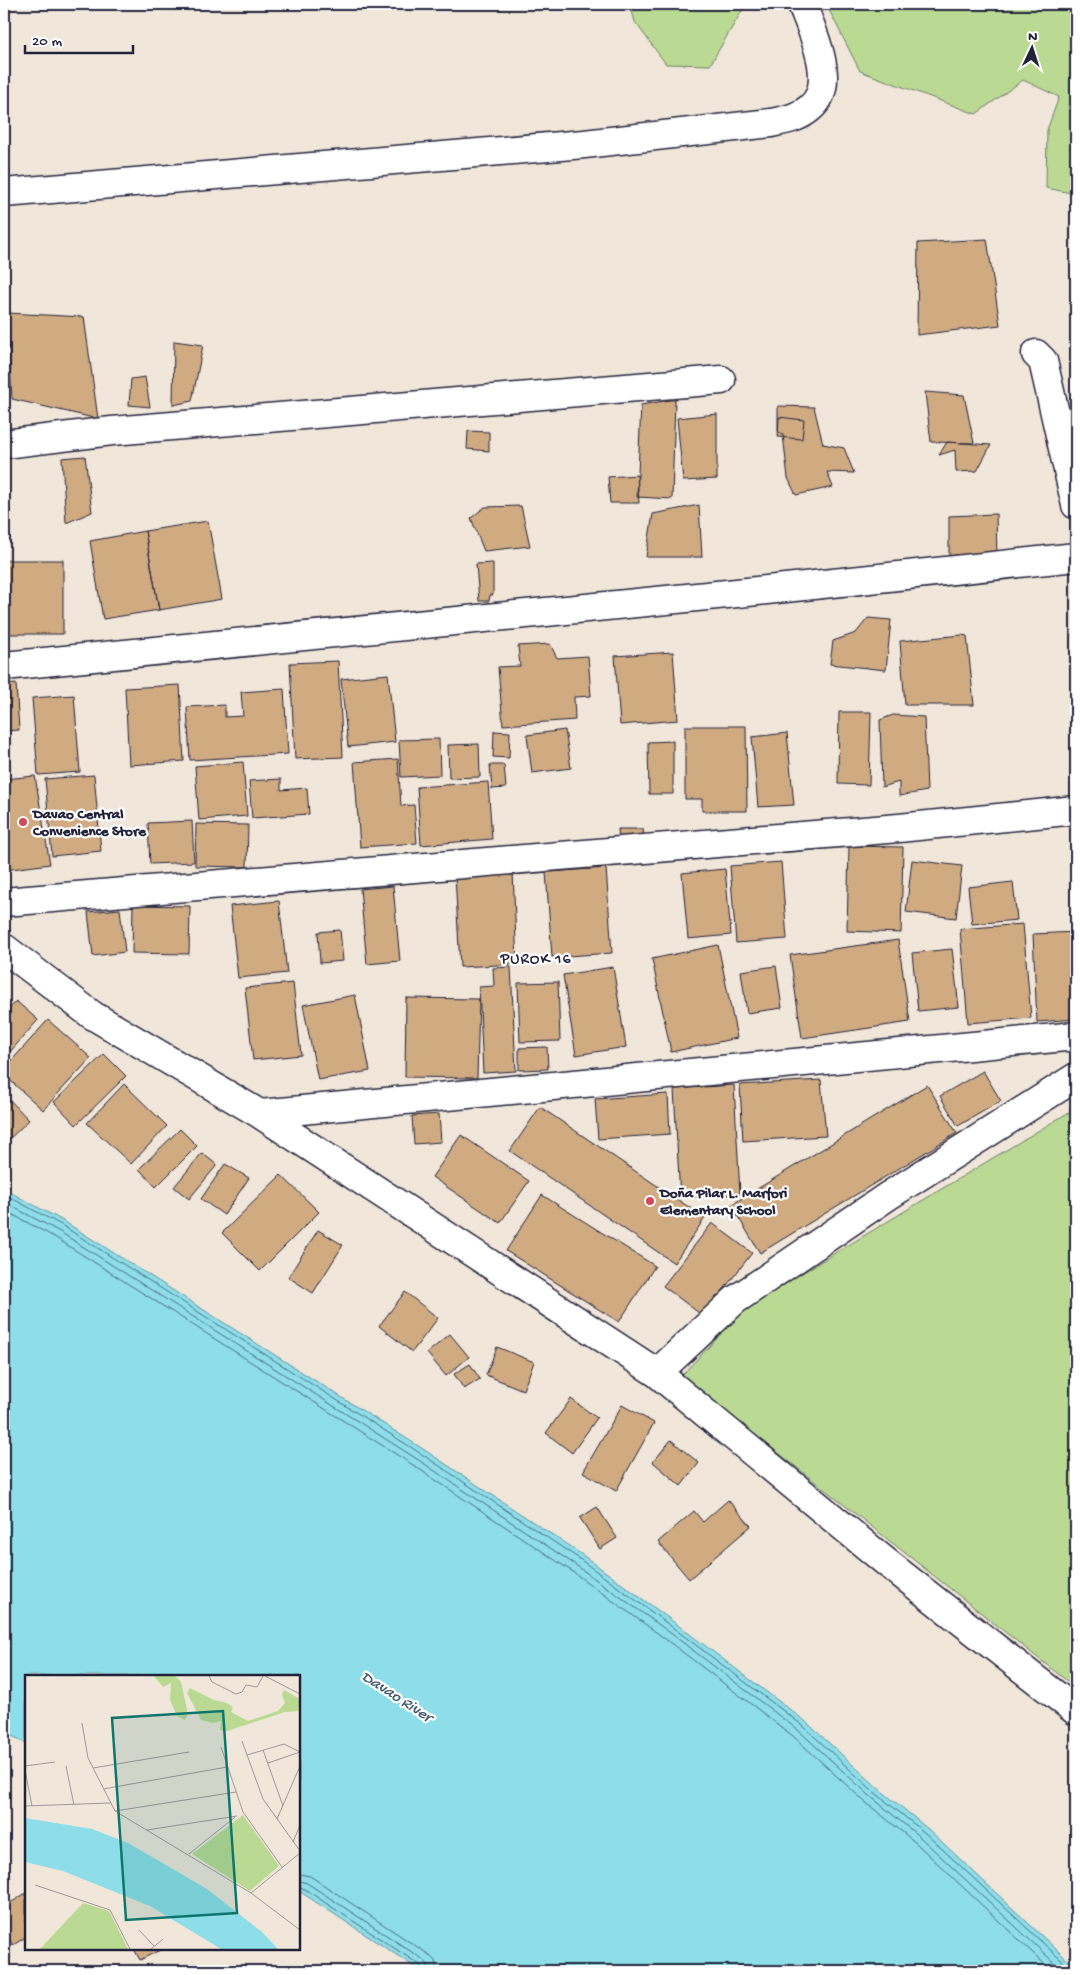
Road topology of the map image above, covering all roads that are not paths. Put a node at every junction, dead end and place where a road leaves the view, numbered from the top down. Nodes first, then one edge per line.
1 (802, 4) edge
2 (4, 193) edge
3 (1036, 354) dead end
4 (721, 380) dead end
5 (4, 444) edge
6 (1076, 505) edge
7 (1076, 557) edge
8 (4, 666) edge
9 (1076, 810) edge
10 (4, 902) edge
11 (4, 948) edge
12 (1076, 1036) edge
13 (1076, 1077) edge
14 (260, 1114) junction
15 (657, 1373) junction
16 (1076, 1711) edge

1 - 2 street
3 - 6 street
4 - 5 street
7 - 8 street
9 - 10 street
11 - 14 street
12 - 14 street
13 - 15 street
14 - 15 street
15 - 16 street

